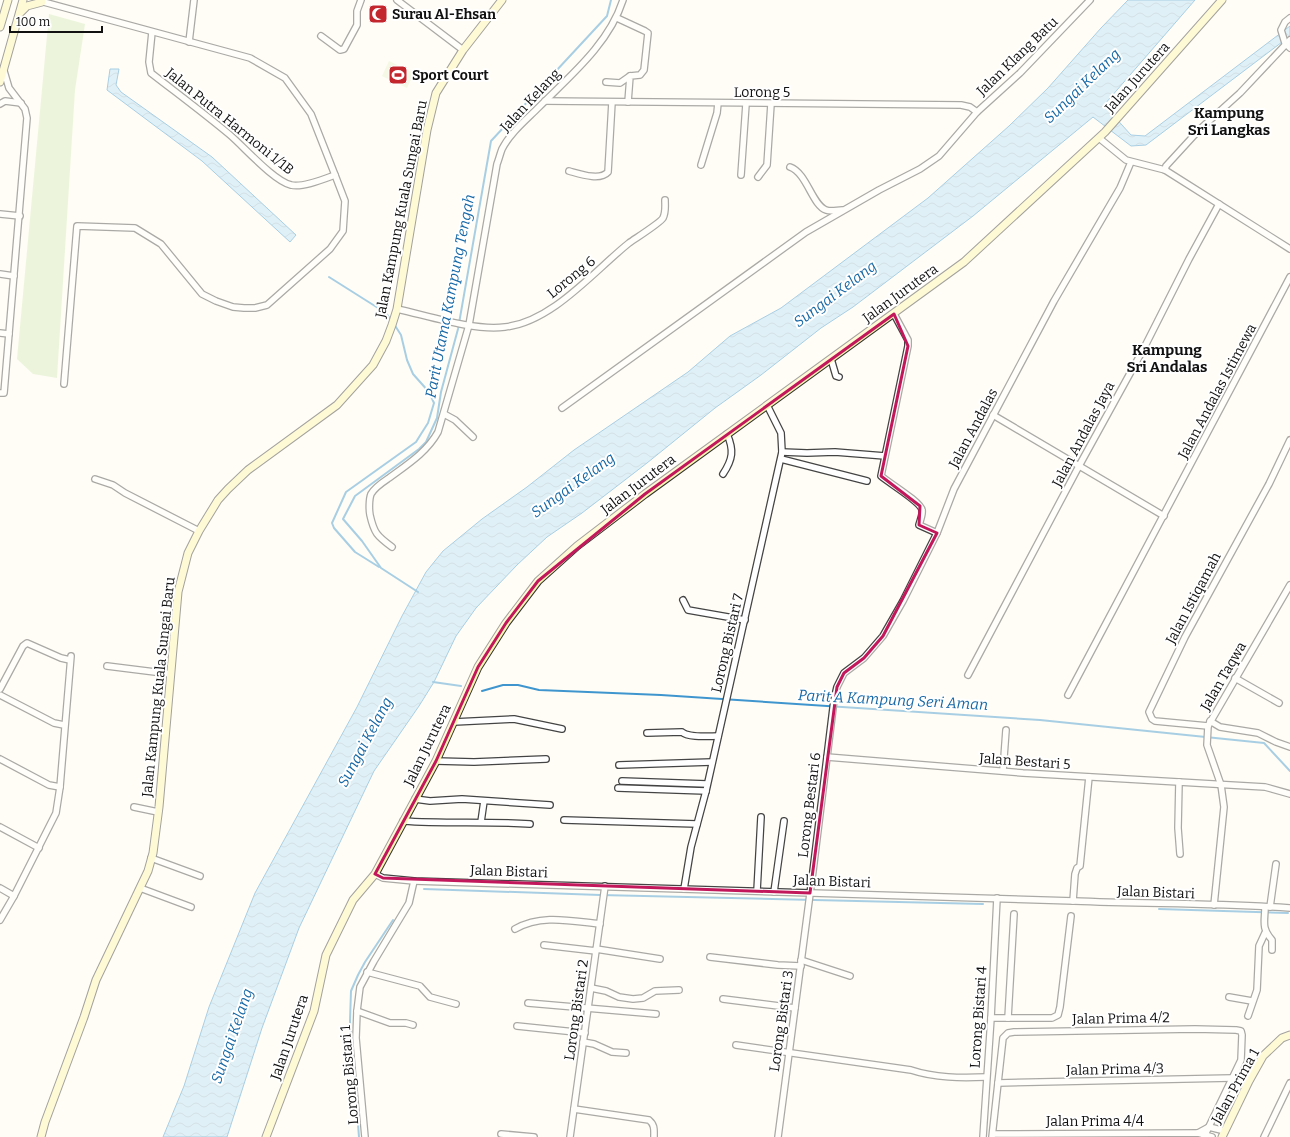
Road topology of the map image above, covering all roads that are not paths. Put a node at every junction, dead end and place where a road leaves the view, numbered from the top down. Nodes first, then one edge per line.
1 (8, 0) edge
2 (23, 0) edge
3 (194, 0) edge
4 (361, 0) edge
5 (397, 0) edge
6 (502, 0) edge
7 (624, 0) edge
8 (1090, 0) edge
9 (1222, 0) edge
10 (40, 1) edge
11 (20, 13) junction
12 (617, 18) junction
13 (1290, 18) edge
14 (0, 27) edge
15 (152, 32) junction
16 (321, 36) dead end
17 (189, 42) junction
18 (1288, 44) edge
19 (463, 50) junction
20 (4, 71) junction
21 (630, 76) junction
22 (0, 82) edge
23 (606, 82) dead end
24 (545, 100) junction
25 (612, 102) junction
26 (628, 102) junction
27 (21, 103) junction
28 (718, 103) junction
29 (0, 104) edge
30 (746, 104) junction
31 (771, 104) junction
32 (977, 112) junction
33 (1099, 138) junction
34 (1131, 162) junction
35 (701, 165) dead end
36 (790, 167) dead end
37 (1165, 170) junction
38 (569, 171) dead end
39 (335, 175) junction
40 (741, 175) dead end
41 (758, 177) dead end
42 (665, 200) dead end
43 (1219, 204) junction
44 (845, 209) junction
45 (0, 214) edge
46 (20, 216) junction
47 (1290, 249) edge
48 (0, 274) edge
49 (14, 276) junction
50 (1290, 277) edge
51 (397, 309) junction
52 (894, 314) junction
53 (466, 324) junction
54 (0, 333) edge
55 (9, 334) junction
56 (831, 359) junction
57 (839, 377) dead end
58 (64, 384) dead end
59 (2, 393) edge
60 (767, 405) junction
61 (562, 408) dead end
62 (444, 414) junction
63 (993, 415) junction
64 (727, 434) junction
65 (473, 437) dead end
66 (1290, 440) edge
67 (782, 452) junction
68 (884, 456) junction
69 (781, 459) junction
70 (1079, 466) junction
71 (723, 474) dead end
72 (95, 479) dead end
73 (867, 481) dead end
74 (1164, 516) junction
75 (199, 531) junction
76 (937, 532) junction
77 (392, 547) dead end
78 (1290, 585) edge
79 (683, 600) dead end
80 (745, 620) junction
81 (107, 666) dead end
82 (171, 674) junction
83 (968, 675) dead end
84 (1235, 678) junction
85 (0, 689) edge
86 (0, 695) edge
87 (1068, 695) dead end
88 (834, 700) joint
89 (1279, 703) dead end
90 (454, 722) junction
91 (1209, 724) junction
92 (64, 725) junction
93 (562, 729) dead end
94 (1006, 730) dead end
95 (647, 733) dead end
96 (718, 736) junction
97 (1290, 747) edge
98 (827, 757) junction
99 (546, 759) dead end
100 (0, 760) edge
101 (436, 761) junction
102 (712, 762) junction
103 (619, 764) dead end
104 (1003, 771) junction
105 (1089, 777) junction
106 (622, 781) dead end
107 (1178, 782) junction
108 (707, 784) junction
109 (1221, 785) junction
110 (60, 786) junction
111 (618, 788) dead end
112 (706, 791) junction
113 (1290, 794) edge
114 (415, 799) junction
115 (484, 801) junction
116 (550, 805) dead end
117 (134, 807) dead end
118 (158, 812) junction
119 (761, 817) dead end
120 (403, 820) junction
121 (564, 820) dead end
122 (784, 821) dead end
123 (481, 822) junction
124 (530, 824) dead end
125 (697, 824) junction
126 (0, 828) edge
127 (39, 848) junction
128 (1180, 854) dead end
129 (152, 858) junction
130 (1276, 864) dead end
131 (375, 874) junction
132 (200, 876) dead end
133 (414, 881) junction
134 (0, 888) edge
135 (140, 888) junction
136 (604, 888) junction
137 (684, 889) junction
138 (757, 891) junction
139 (774, 892) junction
140 (14, 896) junction
141 (810, 896) junction
142 (997, 898) junction
143 (1073, 901) junction
144 (1214, 905) junction
145 (191, 907) dead end
146 (808, 908) joint
147 (1290, 908) edge
148 (1266, 909) junction
149 (1014, 914) dead end
150 (1071, 916) dead end
151 (0, 920) edge
152 (600, 924) junction
153 (515, 929) dead end
154 (1265, 933) junction
155 (544, 945) dead end
156 (596, 950) junction
157 (1272, 950) dead end
158 (710, 957) dead end
159 (660, 959) dead end
160 (801, 960) junction
161 (801, 966) junction
162 (368, 972) junction
163 (850, 976) dead end
164 (591, 988) junction
165 (679, 990) dead end
166 (1229, 997) dead end
167 (723, 999) dead end
168 (1252, 1001) junction
169 (528, 1003) dead end
170 (456, 1004) dead end
171 (588, 1008) junction
172 (795, 1008) junction
173 (357, 1012) junction
174 (656, 1014) dead end
175 (1248, 1016) dead end
176 (991, 1018) junction
177 (1008, 1018) junction
178 (413, 1024) dead end
179 (517, 1026) dead end
180 (585, 1033) junction
181 (1290, 1035) edge
182 (583, 1042) junction
183 (736, 1045) dead end
184 (789, 1052) junction
185 (626, 1053) dead end
186 (986, 1077) junction
187 (1232, 1078) junction
188 (998, 1083) junction
189 (1290, 1083) edge
190 (574, 1109) junction
191 (1209, 1127) junction
192 (1198, 1133) junction
193 (501, 1134) dead end
194 (1224, 1134) edge
195 (992, 1135) edge
196 (1204, 1136) edge
197 (41, 1137) edge
198 (266, 1137) edge
199 (365, 1137) edge
200 (534, 1137) edge
201 (570, 1137) edge
202 (654, 1137) edge
203 (778, 1137) edge
204 (983, 1137) edge
205 (1212, 1137) edge
206 (1264, 1137) edge

1 - 14 street
2 - 11 street
3 - 17 street
4 - 16 street
5 - 19 street
6 - 19 street, Jalan Kampung Kuala Sungai Baru
7 - 12 street, Jalan Kelang
8 - 32 street, Jalan Klang Batu
9 - 33 street, Jalan Jurutera
10 - 11 street
10 - 15 street
11 - 20 street
12 - 21 street
12 - 24 street, Jalan Kelang
13 - 18 street
15 - 17 street
15 - 39 street, Jalan Putra Harmoni 1/1B
17 - 39 street
18 - 37 street
19 - 51 street, Jalan Kampung Kuala Sungai Baru
20 - 22 street
20 - 27 street
21 - 23 street
21 - 26 street
24 - 25 street, Lorong 5
24 - 53 street, Jalan Kelang
25 - 26 street, Lorong 5
25 - 38 street
26 - 28 street, Lorong 5
27 - 29 street
27 - 46 street
28 - 30 street, Lorong 5
28 - 35 street
30 - 31 street, Lorong 5
30 - 40 street
31 - 32 street, Lorong 5
31 - 41 street
32 - 44 street, Jalan Klang Batu
33 - 34 street
33 - 52 street, Jalan Jurutera
34 - 37 street
34 - 63 street, Jalan Andalas
36 - 44 street
37 - 43 street
39 - 58 street
42 - 53 street, Lorong 6
43 - 47 street
43 - 70 street, Jalan Andalas Jaya
44 - 61 street, Jalan Klang Batu
45 - 46 street
46 - 49 street
48 - 49 street
49 - 55 street
50 - 74 street, Jalan Andalas Istimewa
51 - 53 street, Lorong 6
51 - 75 street, Jalan Kampung Kuala Sungai Baru
52 - 56 street, Jalan Jurutera
52 - 68 street
53 - 62 street, Jalan Kelang
54 - 55 street
55 - 59 street
56 - 57 street
56 - 60 street, Jalan Jurutera
60 - 64 street, Jalan Jurutera
60 - 67 street, Lorong Bistari 7
62 - 65 street
62 - 77 street, Jalan Kelang
63 - 70 street
63 - 76 street, Jalan Andalas
64 - 71 street
64 - 90 street, Jalan Jurutera
66 - 91 street, Jalan Istiqamah
67 - 68 street
67 - 69 street, Lorong Bistari 7
68 - 76 street
69 - 73 street
69 - 80 street, Lorong Bistari 7
70 - 74 street
70 - 83 street, Jalan Andalas Jaya
72 - 75 street
74 - 87 street, Jalan Andalas Istimewa
75 - 82 street, Jalan Kampung Kuala Sungai Baru
76 - 88 street, Jalan Andalas
78 - 84 street, Jalan Taqwa
79 - 80 street
80 - 96 street, Lorong Bistari 7
81 - 82 street
82 - 118 street, Jalan Kampung Kuala Sungai Baru
84 - 89 street
84 - 91 street, Jalan Taqwa
85 - 92 street
86 - 92 street
88 - 98 street, Lorong Bestari 6
90 - 93 street
90 - 101 street, Jalan Jurutera
91 - 97 street, Jalan Istiqamah
91 - 109 street, Jalan Taqwa
92 - 110 street
94 - 104 street
95 - 96 street
96 - 102 street, Lorong Bistari 7
98 - 104 street, Jalan Bestari 5
98 - 141 street, Lorong Bestari 6
99 - 101 street
100 - 110 street
101 - 114 street, Jalan Jurutera
102 - 103 street
102 - 108 street, Lorong Bistari 7
104 - 105 street, Jalan Bestari 5
105 - 107 street, Jalan Bestari 5
105 - 143 street
106 - 108 street
107 - 109 street, Jalan Bestari 5
107 - 128 street
108 - 112 street, Lorong Bistari 7
109 - 113 street, Jalan Bestari 5
109 - 144 street, Jalan Taqwa
110 - 127 street
111 - 112 street
112 - 125 street, Lorong Bistari 7
114 - 115 street
114 - 120 street, Jalan Jurutera
115 - 116 street
115 - 123 street
117 - 118 street
118 - 129 street, Jalan Kampung Kuala Sungai Baru
119 - 138 street
120 - 123 street
120 - 131 street, Jalan Jurutera
121 - 125 street
122 - 139 street
123 - 124 street
125 - 137 street, Lorong Bistari 7
126 - 127 street
127 - 140 street
129 - 132 street
129 - 135 street, Jalan Kampung Kuala Sungai Baru
130 - 148 street
131 - 133 street, Jalan Bistari
131 - 198 street, Jalan Jurutera
133 - 136 street, Jalan Bistari
133 - 162 street, Lorong Bistari 1
134 - 140 street
135 - 145 street
135 - 197 street, Jalan Kampung Kuala Sungai Baru
136 - 137 street, Jalan Bistari
136 - 152 street, Lorong Bistari 2
137 - 138 street, Jalan Bistari
138 - 139 street, Jalan Bistari
139 - 141 street, Jalan Bistari
140 - 151 street
141 - 142 street, Jalan Bistari
141 - 146 street, Lorong Bestari 6
142 - 143 street, Jalan Bistari
142 - 176 street, Lorong Bistari 4
143 - 144 street, Jalan Bistari
144 - 148 street, Jalan Bistari
146 - 160 street, Lorong Bistari 3
147 - 148 street, Jalan Bistari
148 - 154 street
149 - 177 street
150 - 177 street
152 - 153 street
152 - 156 street, Lorong Bistari 2
154 - 157 street
154 - 168 street
155 - 156 street
156 - 159 street
156 - 164 street, Lorong Bistari 2
158 - 161 street
160 - 161 street, Lorong Bistari 3
160 - 163 street
161 - 172 street, Lorong Bistari 3
162 - 170 street
162 - 173 street, Lorong Bistari 1
164 - 165 street
164 - 171 street, Lorong Bistari 2
166 - 168 street
167 - 172 street
168 - 175 street
169 - 171 street
171 - 174 street
171 - 180 street, Lorong Bistari 2
172 - 184 street, Lorong Bistari 3
173 - 178 street
173 - 199 street, Lorong Bistari 1
176 - 177 street
176 - 186 street, Lorong Bistari 4
179 - 180 street
180 - 182 street, Lorong Bistari 2
181 - 194 street, Jalan Prima 1
182 - 185 street
182 - 190 street, Lorong Bistari 2
183 - 184 street
184 - 186 street
184 - 203 street, Lorong Bistari 3
186 - 204 street, Lorong Bistari 4
187 - 188 street, Jalan Prima 4/3
187 - 188 street, Jalan Prima 4/2
187 - 191 street
188 - 195 street
189 - 206 street
190 - 201 street, Lorong Bistari 2
190 - 202 street
191 - 192 street, Jalan Prima 4/4
191 - 194 street
191 - 196 street
192 - 195 street, Jalan Prima 4/4
192 - 196 street, Jalan Prima 4/4
193 - 200 street
196 - 205 street, Jalan Prima 4/4

